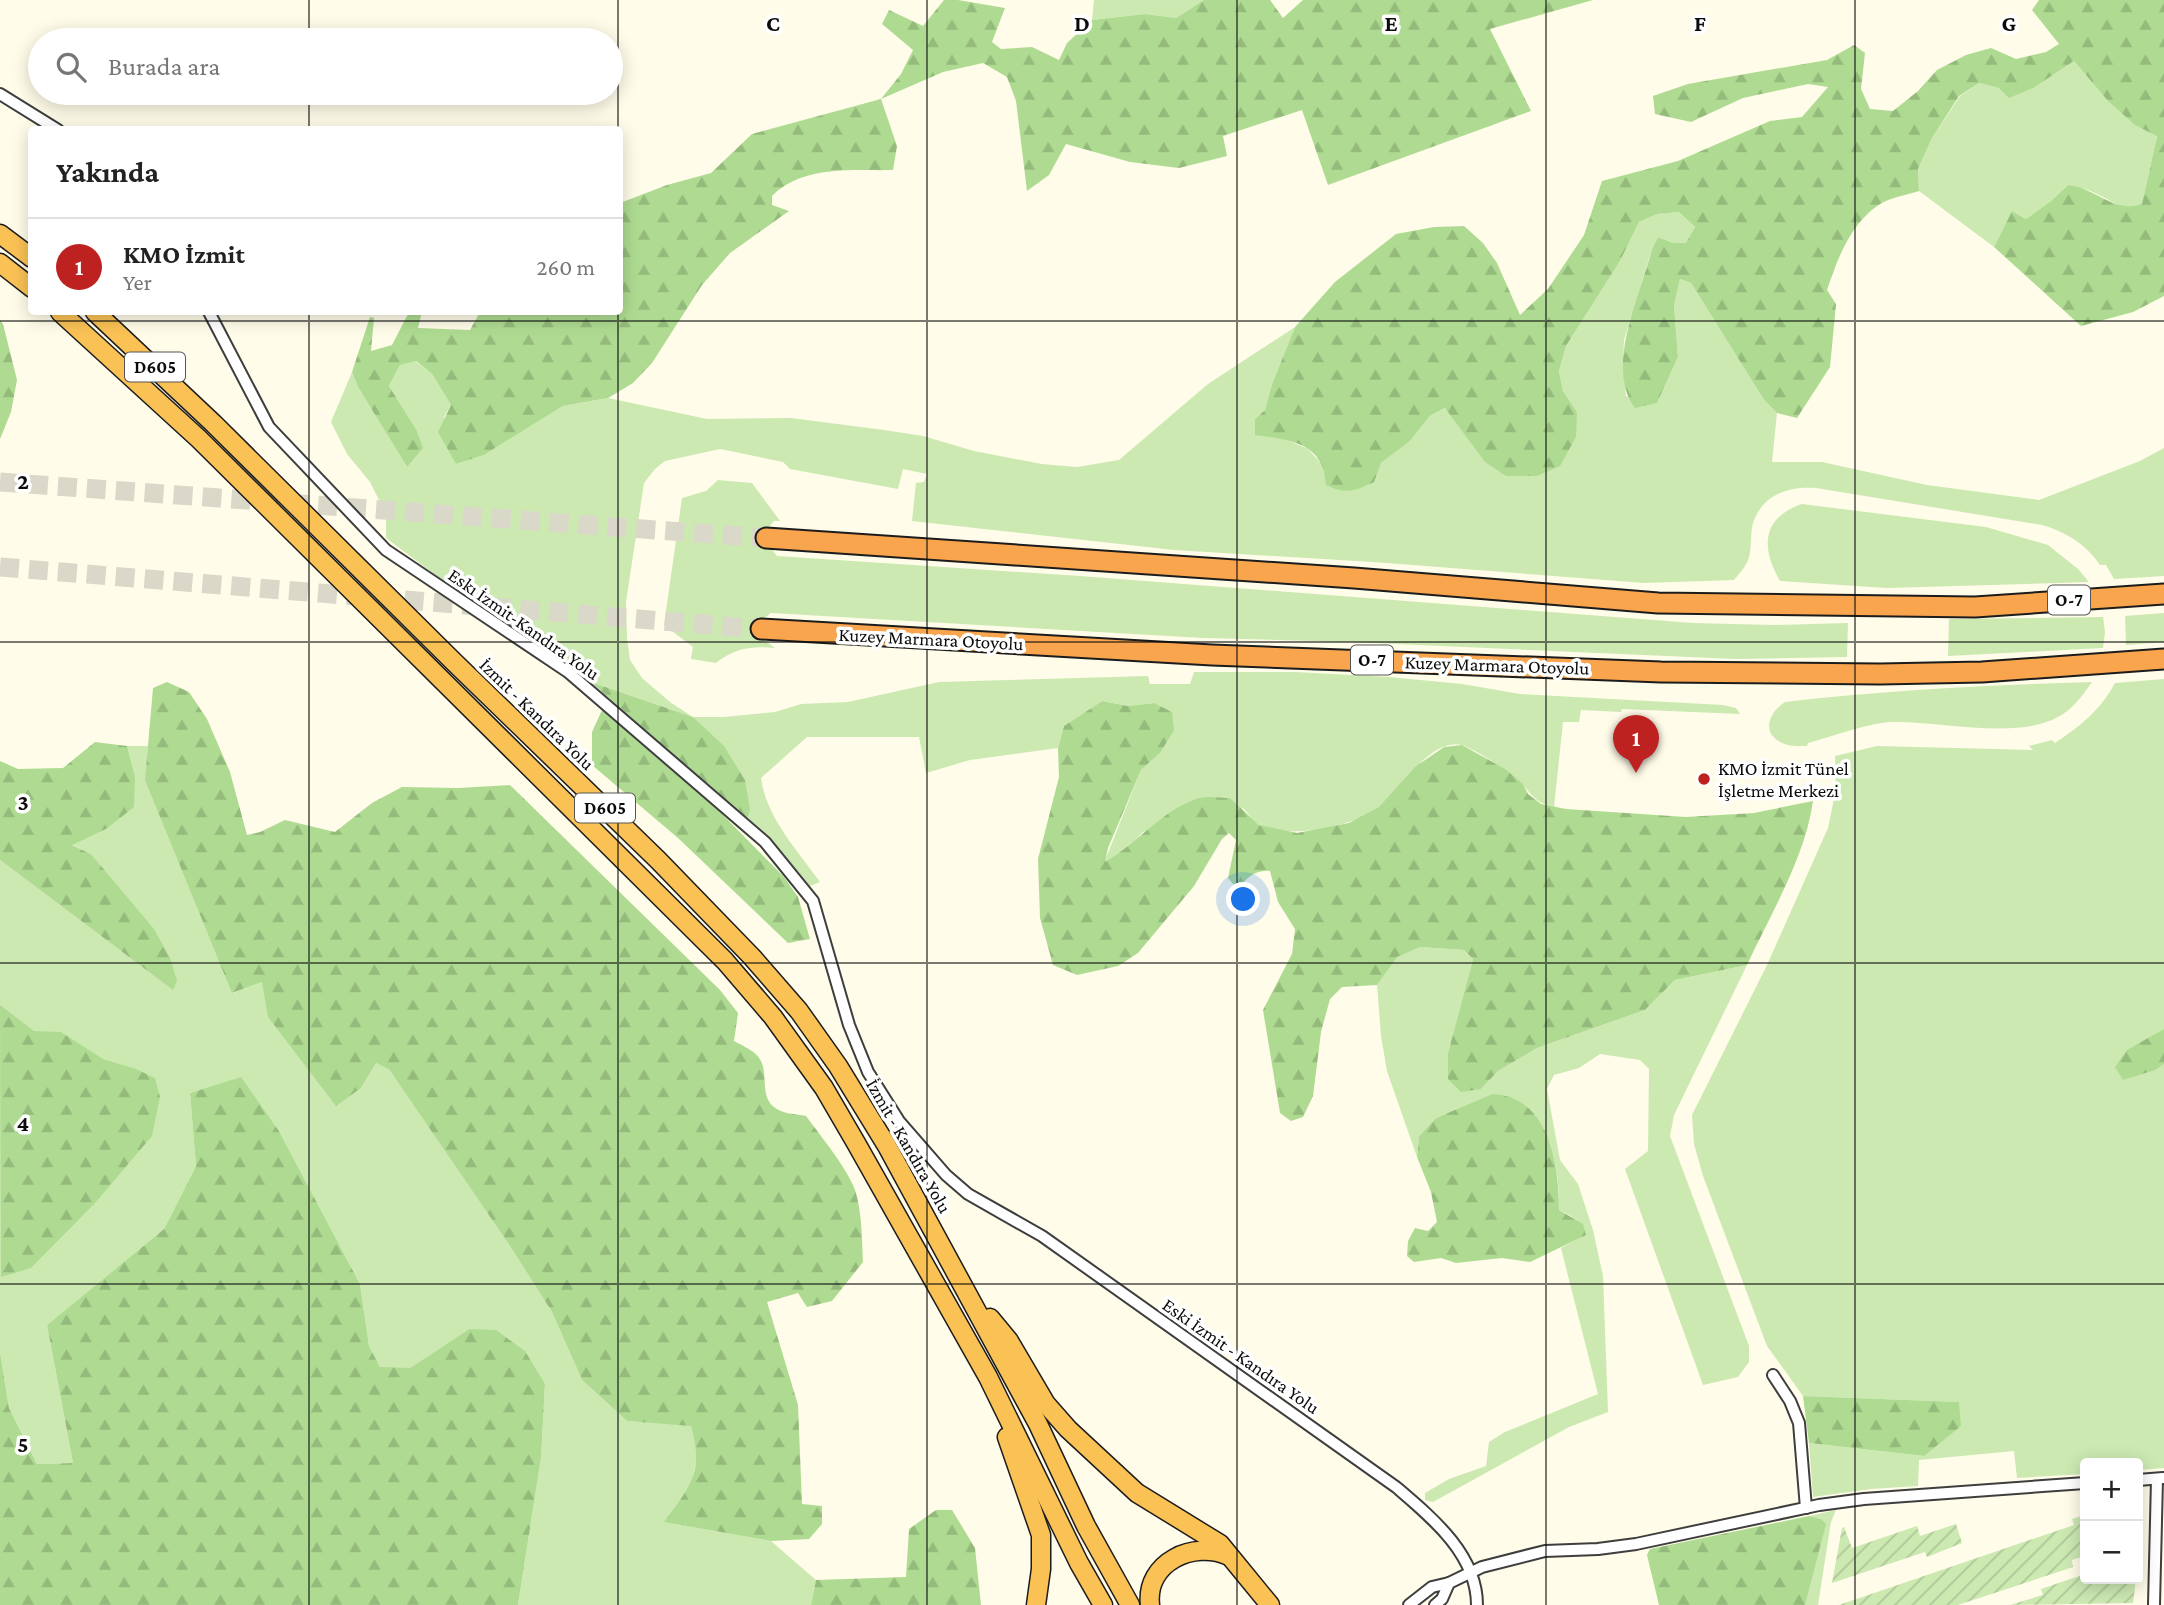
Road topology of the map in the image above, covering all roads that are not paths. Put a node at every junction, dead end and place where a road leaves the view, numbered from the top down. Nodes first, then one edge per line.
1 (0, 94) edge
2 (52, 126) edge
3 (0, 234) edge
4 (28, 255) edge
5 (0, 263) edge
6 (28, 285) edge
7 (63, 315) edge
8 (98, 315) edge
9 (211, 315) edge
10 (766, 538) tunnel mouth
11 (2164, 594) edge
12 (761, 629) tunnel mouth
13 (2164, 659) edge
14 (968, 1194) joint
15 (967, 1292) junction
16 (1773, 1375) dead end
17 (988, 1377) junction
18 (2161, 1478) edge
19 (2143, 1479) edge
20 (2080, 1483) edge
21 (1806, 1508) junction
22 (1232, 1558) junction
23 (1470, 1574) junction
24 (1450, 1583) junction
25 (1037, 1605) edge
26 (1103, 1605) edge
27 (1130, 1605) edge
28 (1150, 1605) edge
29 (1270, 1605) edge
30 (1409, 1605) edge
31 (1435, 1605) edge
32 (1477, 1605) edge
33 (2154, 1605) edge

1 - 2 street
3 - 4 highway
5 - 6 highway
7 - 17 highway
8 - 15 highway, İzmit - Kandıra Yolu / D605
9 - 14 street, Eskı İzmit-Kandıra Yolu
10 - 11 highway, O-7
12 - 13 highway, Kuzey Marmara Otoyolu / O-7
14 - 23 street, Eski İzmit - Kandıra Yolu
15 - 22 highway
15 - 27 highway
16 - 21 street
17 - 25 highway
17 - 26 highway
18 - 19 street
18 - 33 street
20 - 21 street
21 - 23 street
22 - 28 highway
22 - 29 highway
23 - 24 street
23 - 32 street, Eski İzmit - Kandıra Yolu
24 - 30 street
24 - 31 street

